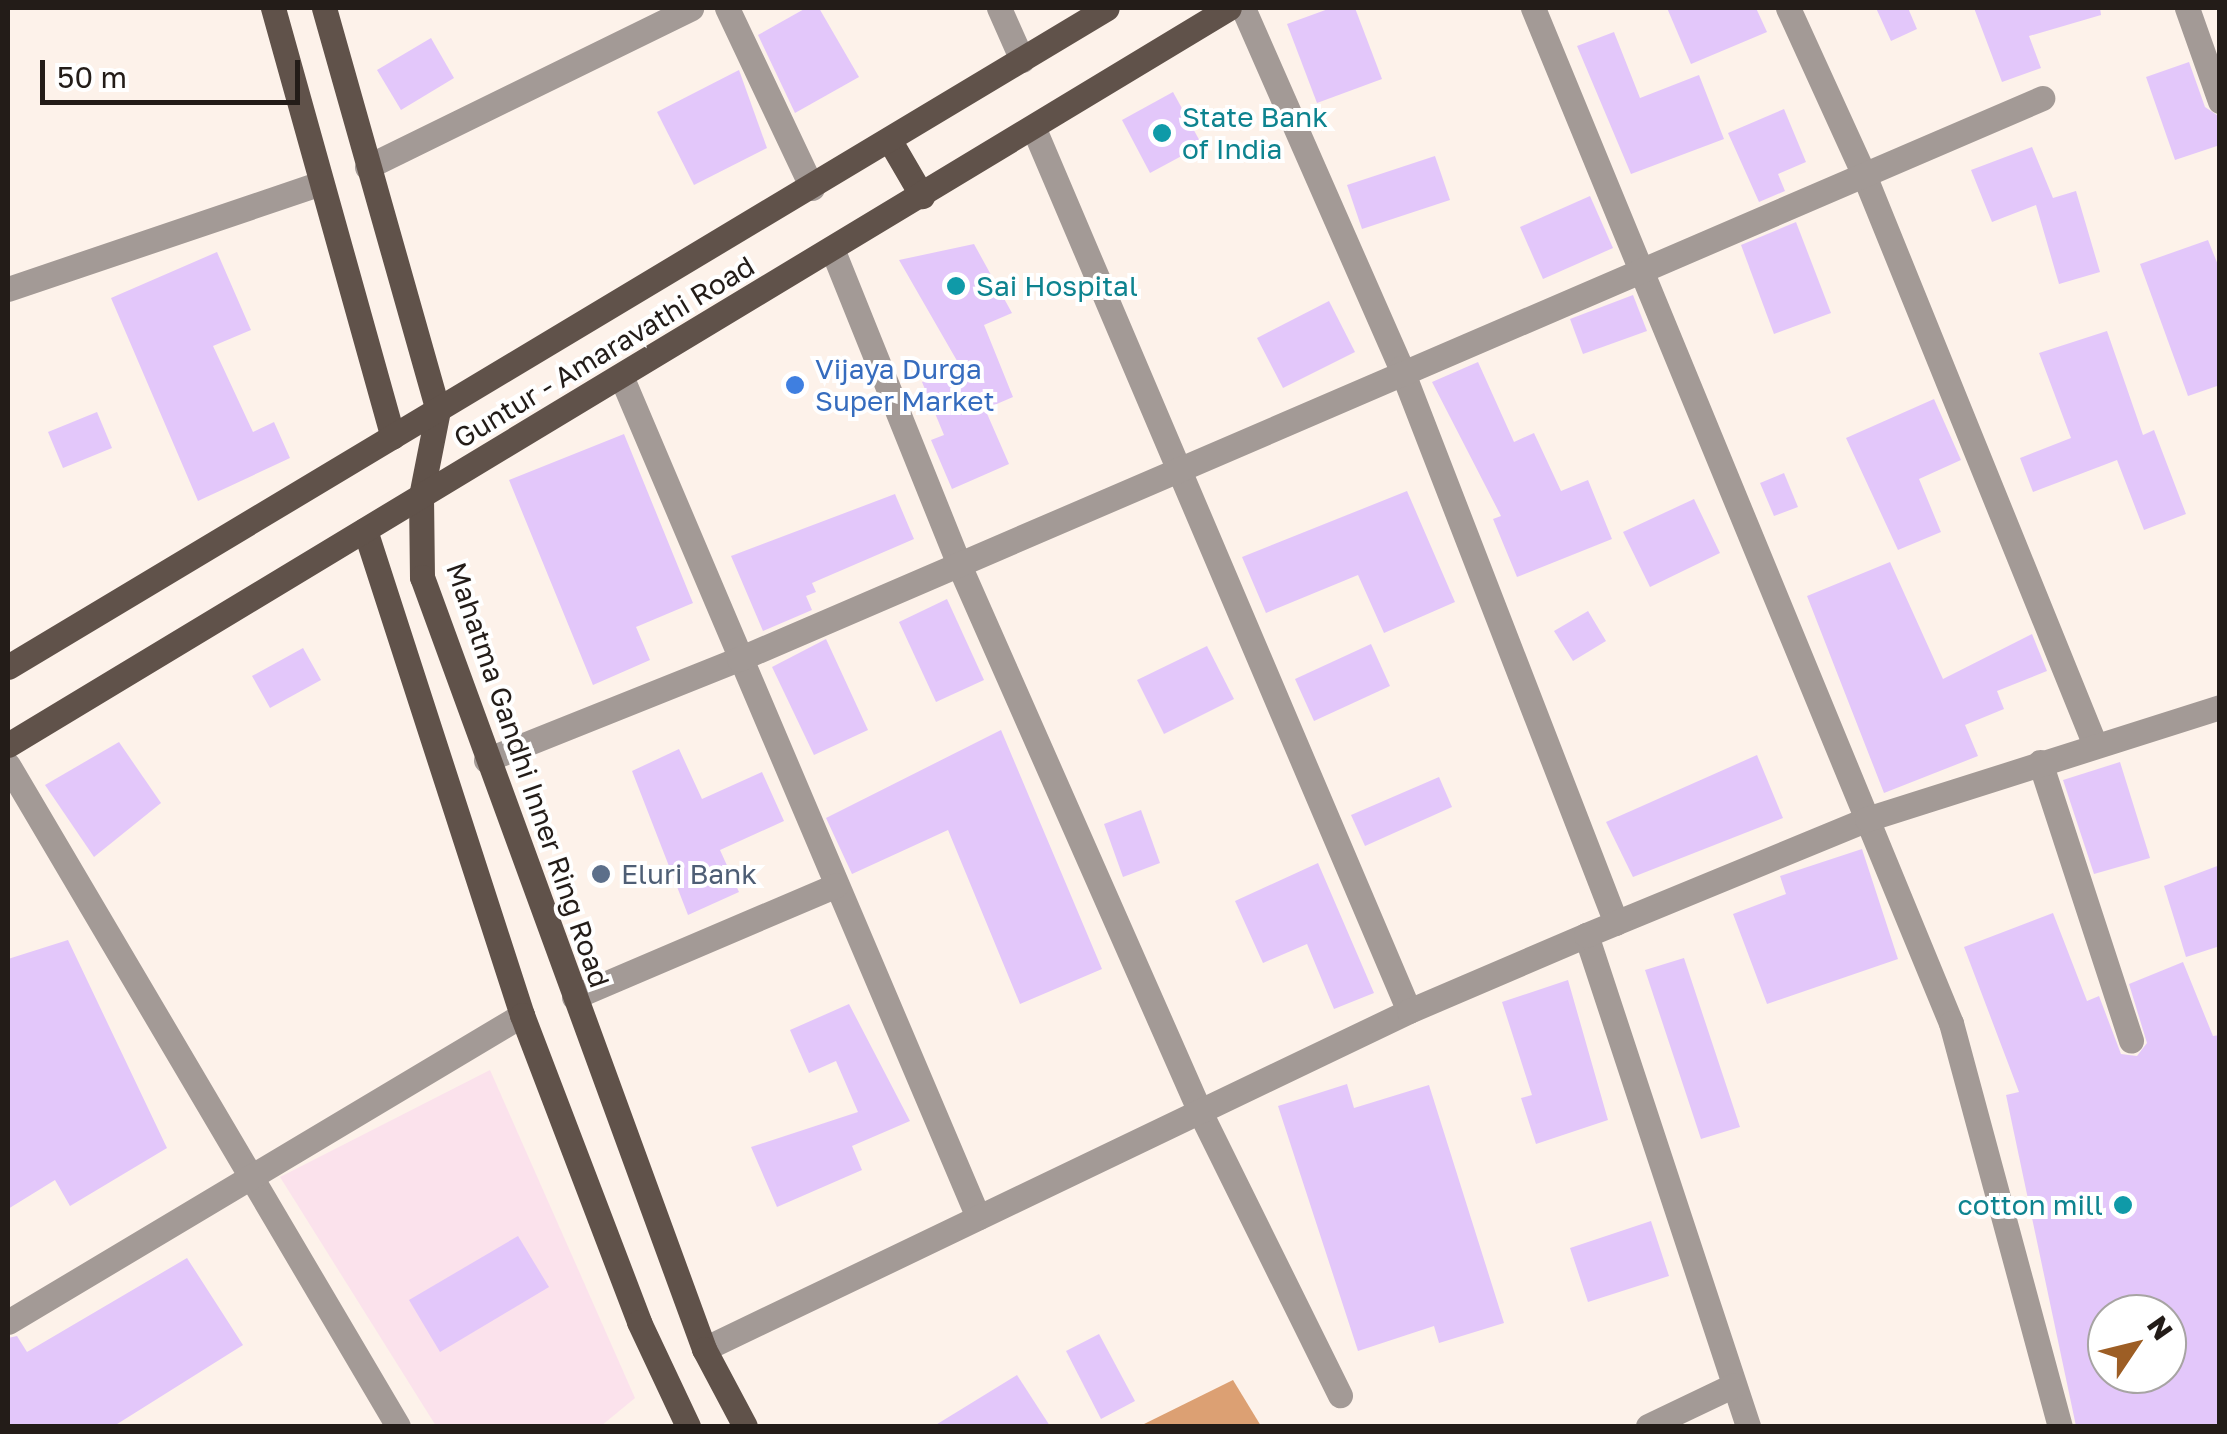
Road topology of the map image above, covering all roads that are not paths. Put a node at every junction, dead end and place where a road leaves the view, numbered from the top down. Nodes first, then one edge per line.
1 (273, 8) edge
2 (324, 8) edge
3 (691, 8) edge
4 (728, 8) edge
5 (999, 8) edge
6 (1107, 8) edge
7 (1229, 8) edge
8 (1243, 8) edge
9 (1533, 8) edge
10 (1788, 8) edge
11 (2187, 8) edge
12 (1022, 60) junction
13 (2042, 98) dead end
14 (2220, 101) edge
15 (1034, 129) junction
16 (890, 140) junction
17 (367, 167) junction
18 (1864, 175) junction
19 (322, 182) junction
20 (812, 188) junction
21 (922, 196) junction
22 (833, 250) junction
23 (1643, 267) junction
24 (8, 289) edge
25 (1401, 368) junction
26 (621, 376) junction
27 (438, 410) junction
28 (393, 437) junction
29 (1184, 469) junction
30 (420, 496) junction
31 (364, 530) junction
32 (960, 564) junction
33 (739, 659) junction
34 (8, 667) edge
35 (2220, 707) edge
36 (2096, 745) junction
37 (8, 746) edge
38 (486, 760) junction
39 (2040, 762) junction
40 (8, 765) edge
41 (1867, 818) junction
42 (836, 885) junction
43 (1616, 923) junction
44 (1586, 935) junction
45 (574, 997) junction
46 (1408, 1011) junction
47 (522, 1015) junction
48 (2131, 1041) dead end
49 (1200, 1112) junction
50 (248, 1176) junction
51 (978, 1217) junction
52 (8, 1322) edge
53 (704, 1348) junction
54 (1734, 1385) junction
55 (1340, 1395) dead end
56 (398, 1426) edge
57 (688, 1426) edge
58 (744, 1426) edge
59 (1648, 1426) edge
60 (1748, 1426) edge
61 (2060, 1426) edge

1 - 19 main road
2 - 17 main road, Mahatma Gandhi Inner Ring Road
3 - 17 street
4 - 20 street
5 - 12 street
6 - 12 main road, Guntur - Amaravathi Road
7 - 15 main road, Guntur - Amaravathi Road
8 - 25 street
9 - 23 street
10 - 18 street
11 - 14 street
12 - 16 main road, Guntur - Amaravathi Road
13 - 18 street
15 - 21 main road, Guntur - Amaravathi Road
15 - 29 street
16 - 20 main road, Guntur - Amaravathi Road
16 - 21 main road
17 - 27 main road, Mahatma Gandhi Inner Ring Road
18 - 23 street
18 - 36 street
19 - 24 street
19 - 28 main road
20 - 27 main road, Guntur - Amaravathi Road
21 - 22 main road, Guntur - Amaravathi Road
22 - 26 main road, Guntur - Amaravathi Road
22 - 32 street
23 - 25 street
23 - 41 street
25 - 29 street
25 - 43 street
26 - 30 main road, Guntur - Amaravathi Road
26 - 33 street
27 - 28 main road, Guntur - Amaravathi Road
27 - 30 main road, Mahatma Gandhi Inner Ring Road
28 - 34 main road, Guntur - Amaravathi Road
29 - 32 street
29 - 46 street
30 - 31 main road, Guntur - Amaravathi Road
30 - 38 main road, Mahatma Gandhi Inner Ring Road
31 - 37 main road, Guntur - Amaravathi Road
31 - 47 main road
32 - 33 street
32 - 49 street
33 - 38 street
33 - 42 street
35 - 36 street
36 - 39 street
38 - 45 main road, Mahatma Gandhi Inner Ring Road
39 - 41 street
39 - 48 street
40 - 50 street
41 - 43 street
41 - 61 street
42 - 45 street
42 - 51 street
43 - 44 street
44 - 46 street
44 - 54 street
45 - 53 main road, Mahatma Gandhi Inner Ring Road
46 - 49 street
47 - 50 street
47 - 57 main road
49 - 51 street
49 - 55 street
50 - 52 street
50 - 56 street
51 - 53 street
53 - 58 main road, Mahatma Gandhi Inner Ring Road
54 - 59 street
54 - 60 street

